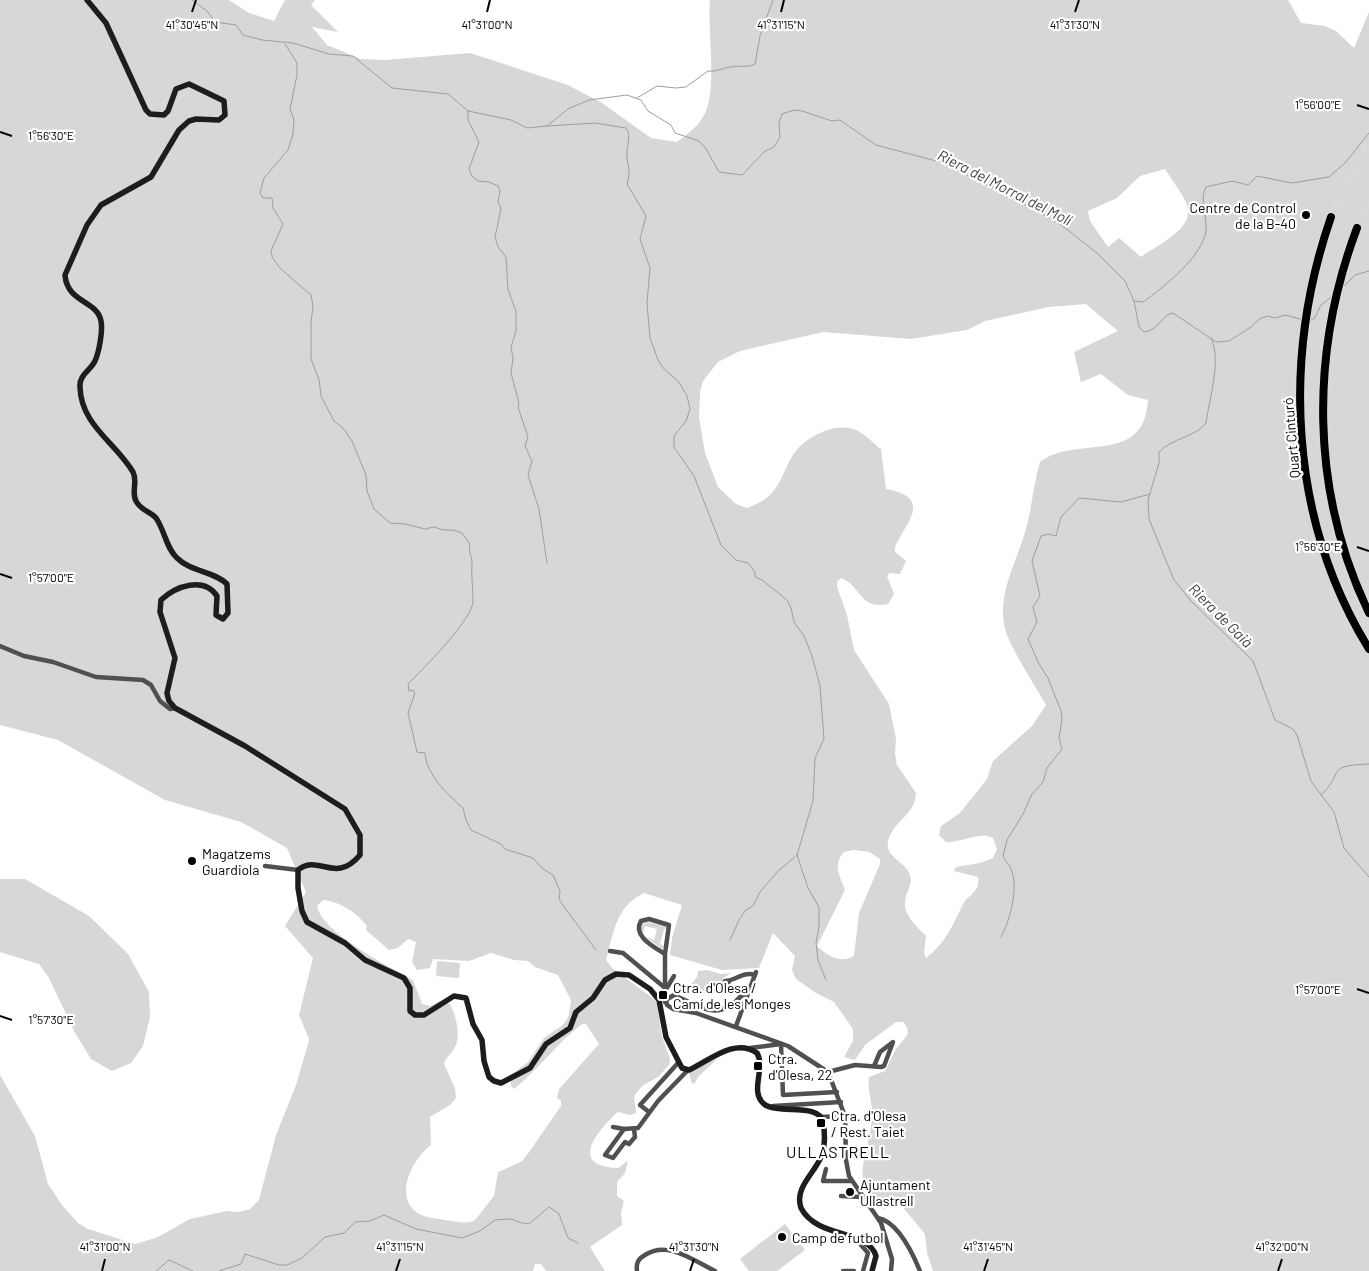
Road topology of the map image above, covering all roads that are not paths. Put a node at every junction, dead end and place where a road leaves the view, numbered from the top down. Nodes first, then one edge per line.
1 (86, 0) edge
2 (1331, 217) tunnel mouth
3 (1357, 228) tunnel mouth
4 (1369, 613) edge
5 (0, 646) edge
6 (1369, 649) edge
7 (175, 708) junction
8 (265, 866) dead end
9 (298, 870) junction
10 (610, 951) dead end
11 (665, 954) junction
12 (674, 976) dead end
13 (729, 981) dead end
14 (664, 989) junction
15 (746, 996) junction
16 (666, 1000) junction
17 (662, 1011) junction
18 (736, 1026) junction
19 (781, 1044) junction
20 (750, 1048) junction
21 (678, 1063) junction
22 (874, 1066) junction
23 (688, 1070) junction
24 (828, 1072) junction
25 (837, 1092) junction
26 (841, 1102) junction
27 (768, 1106) junction
28 (649, 1112) junction
29 (845, 1116) junction
30 (820, 1117) junction
31 (614, 1126) dead end
32 (624, 1129) junction
33 (634, 1130) junction
34 (826, 1169) dead end
35 (851, 1181) junction
36 (840, 1196) dead end
37 (862, 1197) junction
38 (878, 1218) junction
39 (856, 1239) junction
40 (637, 1271) edge
41 (715, 1271) edge
42 (843, 1271) edge
43 (854, 1271) edge
44 (863, 1271) edge
45 (872, 1271) edge
46 (891, 1271) edge
47 (920, 1271) edge

1 - 7 street
2 - 6 highway, Quart Cinturó
3 - 4 highway
5 - 7 street
7 - 9 street
8 - 9 street
9 - 17 street
10 - 14 street
11 - 11 street
11 - 14 street
12 - 14 street
13 - 15 street
14 - 16 street
15 - 16 street
15 - 18 street
16 - 17 street
16 - 18 street
17 - 21 street
18 - 19 street
19 - 20 street
19 - 24 street
19 - 25 street
20 - 23 street
20 - 27 street
21 - 23 street
21 - 28 street
22 - 22 street
22 - 24 street
23 - 28 street
24 - 25 street
25 - 26 street
26 - 27 street
26 - 29 street
27 - 30 street
28 - 33 street
29 - 30 street
29 - 35 street
30 - 39 street
31 - 32 street
32 - 33 street
32 - 33 street
34 - 35 street
35 - 37 street
36 - 37 street
37 - 38 street
38 - 46 street
38 - 47 street
39 - 44 street
39 - 45 street
40 - 41 street
42 - 43 street

